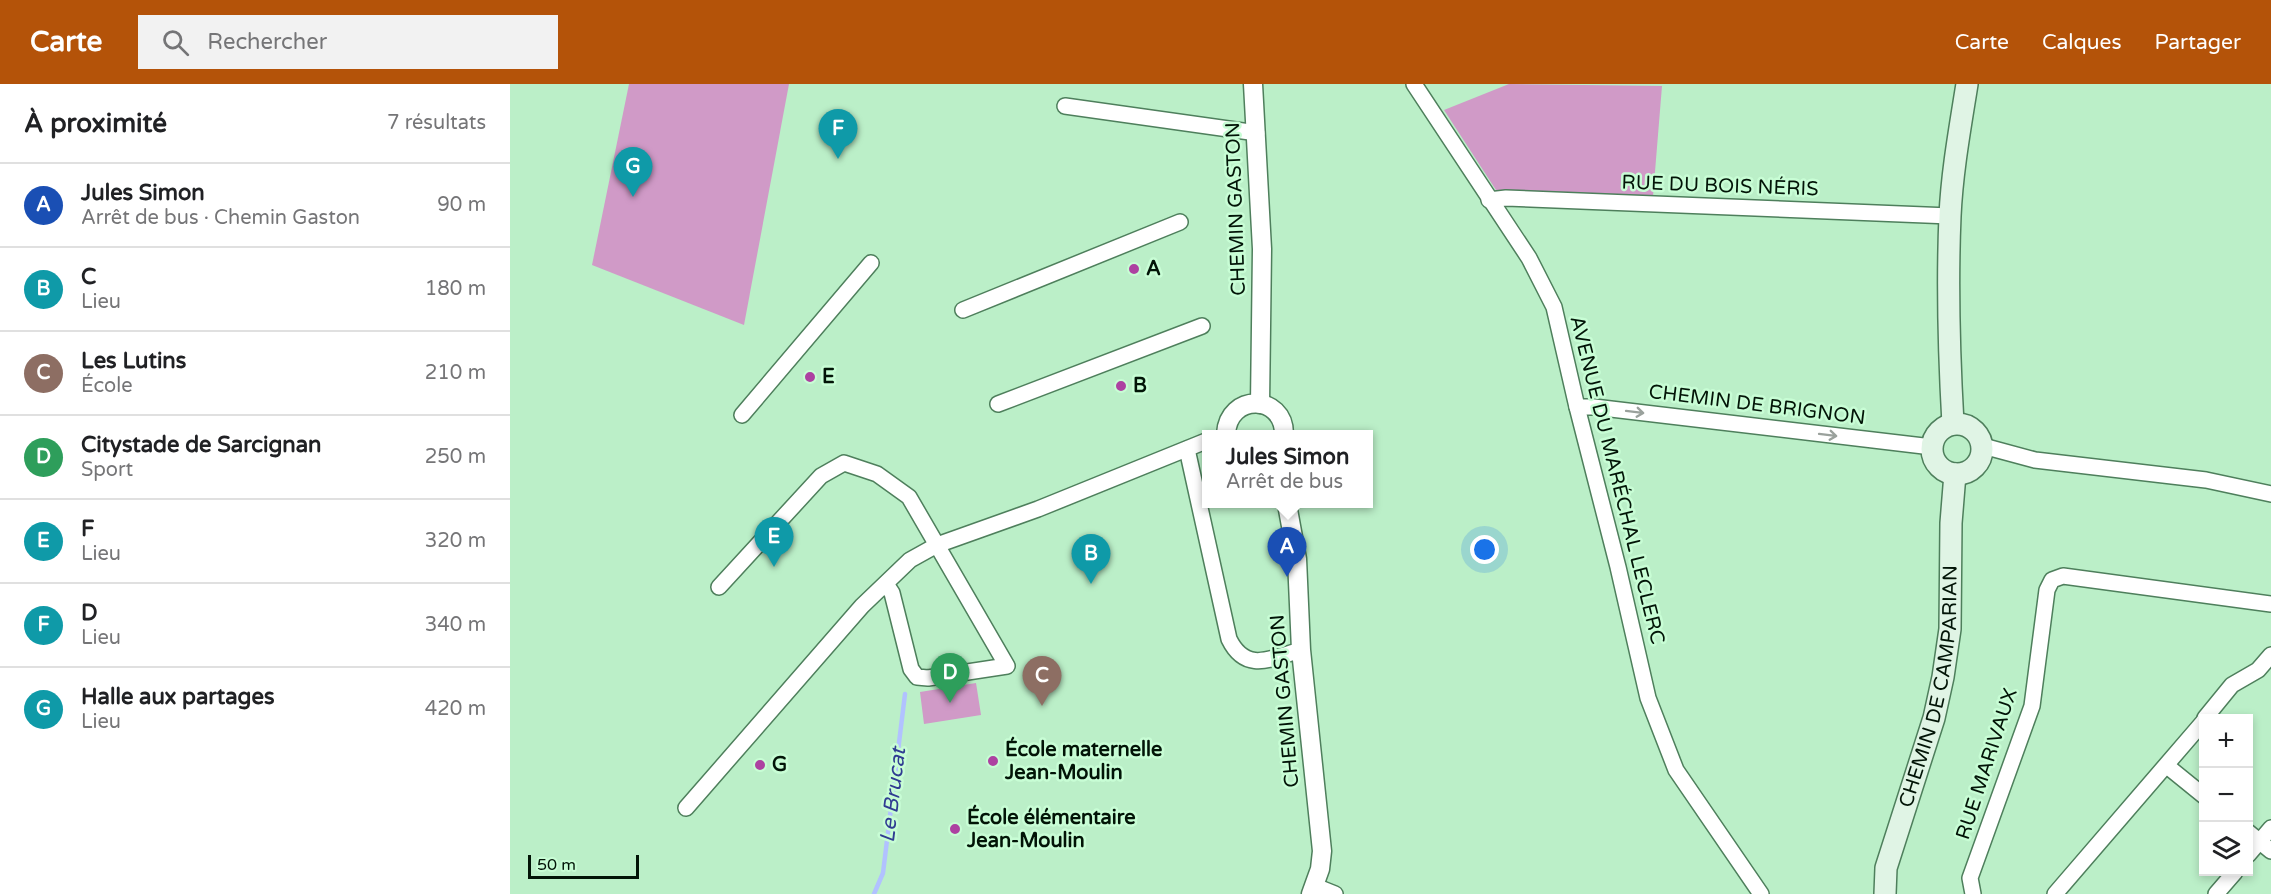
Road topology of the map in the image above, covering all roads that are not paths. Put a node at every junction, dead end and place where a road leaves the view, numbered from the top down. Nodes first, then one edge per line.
1 (1253, 84) edge
2 (1414, 84) edge
3 (1967, 84) edge
4 (1065, 106) dead end
5 (1257, 133) junction
6 (1489, 200) junction
7 (1950, 216) junction
8 (1180, 222) dead end
9 (871, 263) dead end
10 (963, 310) dead end
11 (1202, 326) dead end
12 (998, 404) dead end
13 (1260, 404) junction
14 (1577, 407) junction
15 (742, 415) dead end
16 (1953, 424) junction
17 (1226, 430) edge
18 (1283, 430) edge
19 (1202, 443) edge
20 (1983, 446) junction
21 (1932, 447) junction
22 (1187, 449) junction
23 (1955, 474) junction
24 (2271, 494) edge
25 (1288, 508) edge
26 (937, 545) junction
27 (886, 584) junction
28 (719, 587) dead end
29 (2271, 604) edge
30 (1301, 650) junction
31 (2271, 656) edge
32 (2209, 714) edge
33 (2199, 726) edge
34 (2167, 766) junction
35 (2199, 792) edge
36 (686, 807) dead end
37 (2271, 828) edge
38 (2260, 842) edge
39 (2232, 876) edge
40 (1313, 890) edge
41 (1335, 894) edge
42 (1761, 894) edge
43 (1885, 894) edge
44 (1973, 894) edge
45 (2055, 894) edge
46 (2216, 894) edge

1 - 5 street, CHEMIN GASTON
2 - 6 street, AVENUE DU MARÉCHAL LECLERC
3 - 7 main road
4 - 5 street
5 - 13 street, CHEMIN GASTON
6 - 7 street, RUE DU BOIS NÉRIS
6 - 14 street, AVENUE DU MARÉCHAL LECLERC
7 - 16 main road
8 - 10 street
9 - 15 street
11 - 12 street
13 - 17 street
13 - 18 street
14 -> 21 street, CHEMIN DE BRIGNON
14 - 42 street, AVENUE DU MARÉCHAL LECLERC
16 - 20 main road
16 - 21 main road
19 - 22 street
20 - 23 main road
20 - 24 street
21 - 23 main road
22 - 26 street
22 - 30 street
23 - 43 main road, CHEMIN DE CAMPARIAN
25 - 30 street, CHEMIN GASTON
26 - 27 street
26 - 27 street
26 - 28 street
27 - 36 street
29 - 44 street, RUE MARIVAUX
30 - 40 street, CHEMIN GASTON
31 - 32 street
33 - 34 street
34 - 35 street
34 - 45 street
37 - 38 street
39 - 46 street
40 - 41 street

